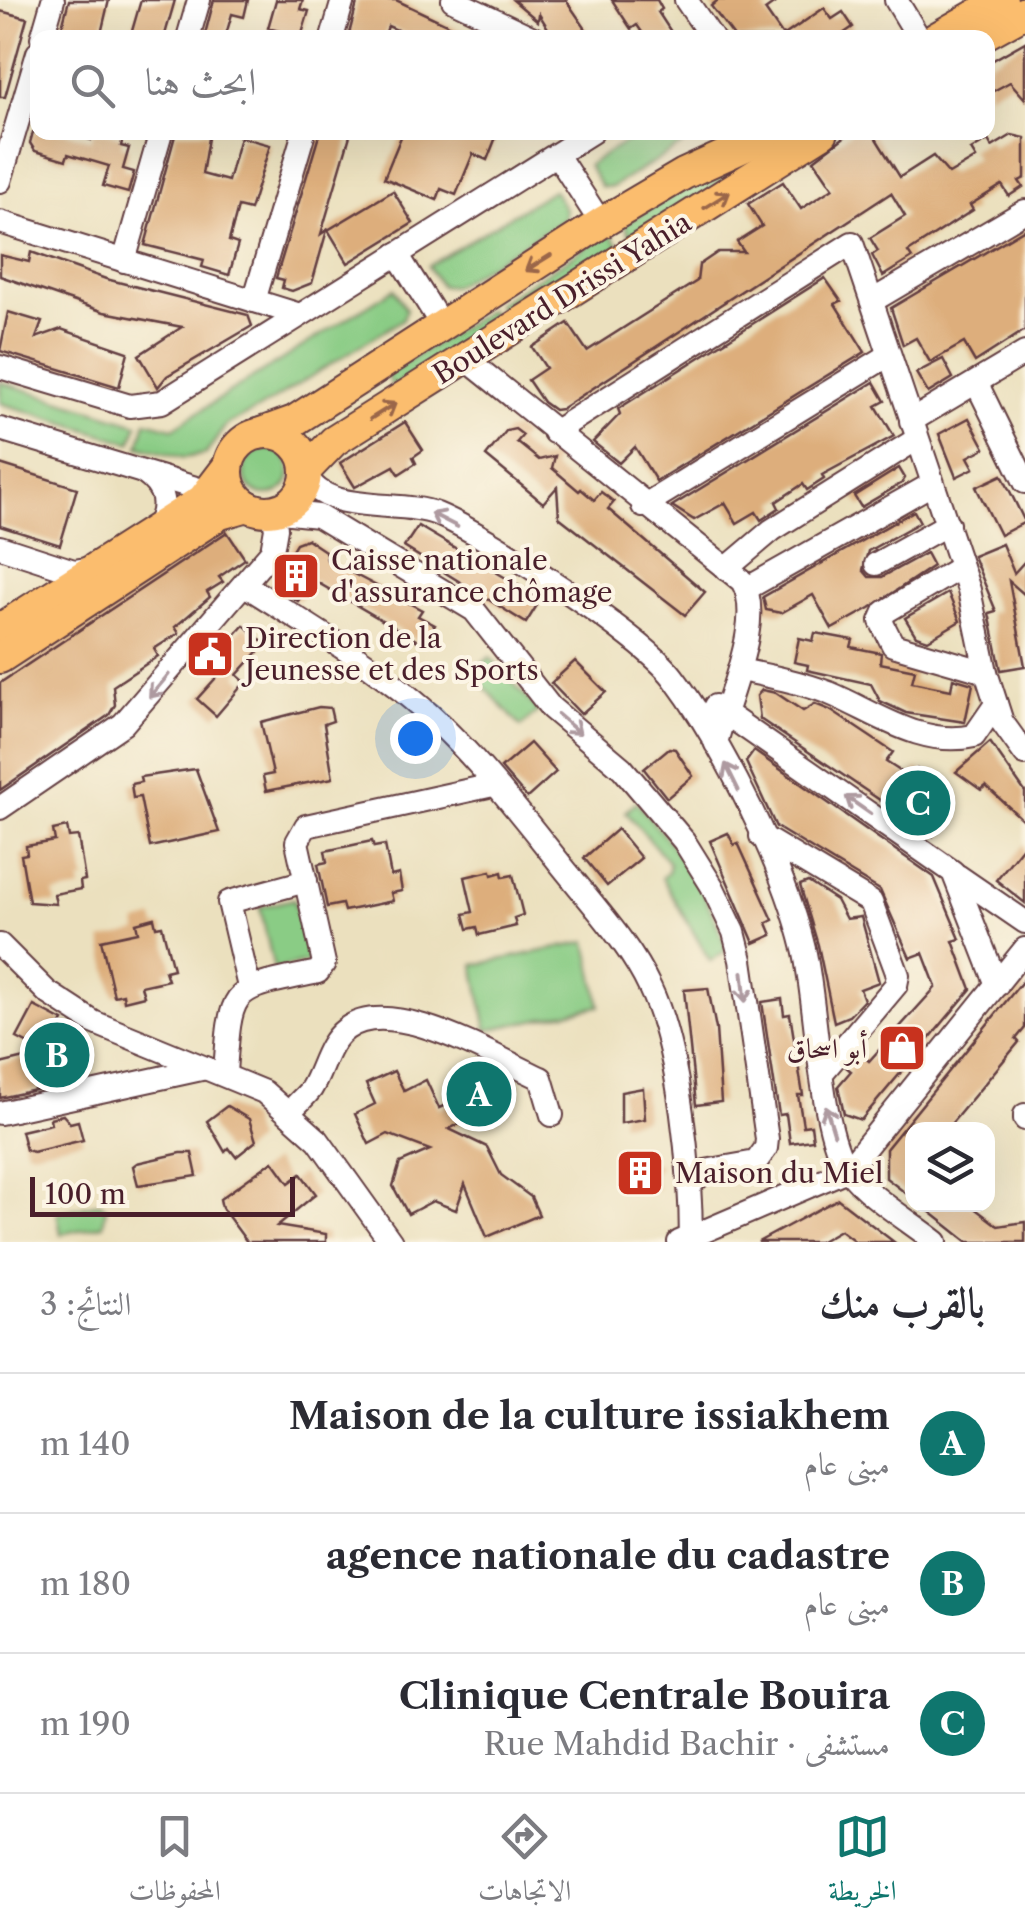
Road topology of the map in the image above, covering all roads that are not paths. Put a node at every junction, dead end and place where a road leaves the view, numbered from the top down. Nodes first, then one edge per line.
1 (53, 0) edge
2 (199, 0) edge
3 (343, 0) edge
4 (453, 0) edge
5 (686, 0) edge
6 (896, 0) edge
7 (1002, 0) edge
8 (1025, 12) edge
9 (44, 30) edge
10 (190, 30) edge
11 (334, 30) edge
12 (516, 30) edge
13 (707, 30) edge
14 (914, 30) edge
15 (950, 30) edge
16 (992, 30) edge
17 (30, 80) edge
18 (159, 140) edge
19 (302, 140) edge
20 (579, 140) edge
21 (759, 140) edge
22 (810, 140) edge
23 (557, 154) junction
24 (0, 181) edge
25 (1025, 211) edge
26 (0, 222) edge
27 (601, 223) junction
28 (397, 254) junction
29 (124, 261) junction
30 (254, 301) junction
31 (872, 301) junction
32 (300, 314) junction
33 (441, 324) junction
34 (1025, 353) edge
35 (889, 354) junction
36 (466, 359) junction
37 (0, 367) edge
38 (977, 384) junction
39 (0, 429) edge
40 (914, 430) junction
41 (554, 432) junction
42 (258, 434) junction
43 (229, 462) junction
44 (144, 472) junction
45 (306, 472) junction
46 (1025, 482) edge
47 (932, 484) junction
48 (197, 488) junction
49 (254, 506) junction
50 (642, 506) junction
51 (948, 524) junction
52 (156, 530) junction
53 (0, 547) edge
54 (40, 561) junction
55 (876, 564) dead end
56 (100, 565) junction
57 (961, 567) junction
58 (726, 569) junction
59 (245, 585) junction
60 (746, 589) junction
61 (44, 600) junction
62 (0, 629) edge
63 (0, 658) edge
64 (666, 668) junction
65 (740, 670) junction
66 (986, 672) junction
67 (996, 704) junction
68 (723, 712) junction
69 (1016, 729) edge
70 (716, 744) junction
71 (1025, 754) edge
72 (492, 785) junction
73 (0, 808) edge
74 (760, 836) junction
75 (952, 872) junction
76 (306, 881) junction
77 (1025, 922) edge
78 (0, 945) edge
79 (1025, 949) edge
80 (997, 985) junction
81 (249, 987) junction
82 (215, 1070) junction
83 (822, 1073) junction
84 (290, 1112) junction
85 (0, 1114) edge
86 (552, 1115) dead end
87 (847, 1170) junction
88 (690, 1185) junction
89 (687, 1241) edge
90 (391, 1242) edge
91 (936, 1242) edge

1 - 9 street
2 - 10 street
3 - 11 street
4 - 12 street
5 - 13 street
6 - 14 street
7 - 15 main road
8 - 16 main road
17 - 24 street
18 - 29 street
19 - 30 street
20 - 23 street
21 - 27 main road, Boulevard Drissi Yahia
36 -> 22 main road, Boulevard Drissi Yahia
23 - 27 street
23 - 28 street
25 - 31 street
26 - 29 street
27 -> 33 main road, Boulevard Drissi Yahia
28 - 32 street
28 - 33 street
29 - 30 street
30 - 32 street
31 - 35 street
31 - 41 street
32 - 37 street
33 - 42 main road, Boulevard Drissi Yahia
34 - 38 street
35 - 40 street
35 - 50 street
36 - 41 street
45 -> 36 main road, Boulevard Drissi Yahia
38 - 40 street
38 - 46 street
39 - 44 street
40 - 47 street
40 - 58 street
41 - 50 street
42 - 43 main road
42 - 45 main road
43 - 48 main road
43 - 49 main road
44 - 48 street
44 - 52 street
45 - 49 main road
64 -> 45 street
47 - 51 street
47 - 60 street
48 - 49 street
48 - 52 main road
49 - 59 street
49 - 63 main road
49 -> 88 street
50 - 58 street
51 - 55 street
51 - 57 street
52 - 56 main road
53 - 54 street
54 - 56 street
54 - 61 street
56 - 61 main road
57 - 66 street
57 - 66 street
58 - 60 street
59 - 72 street
59 -> 73 street
60 - 65 street
61 - 62 main road
64 - 68 street
64 - 70 street
65 - 67 street
65 - 68 street
66 - 67 street
67 - 69 street
68 - 70 street
75 -> 68 street
69 - 71 street
74 -> 70 street
72 - 76 street
72 - 88 street
74 - 83 street
74 - 83 street
75 - 77 street
75 - 80 street
76 - 81 street
76 - 81 street
78 - 82 street
79 - 80 street
80 - 87 street
81 - 82 street
82 - 84 street
82 - 85 street
87 -> 83 street
84 - 86 street
84 - 90 street
87 - 89 street
87 - 91 street
88 - 89 street

